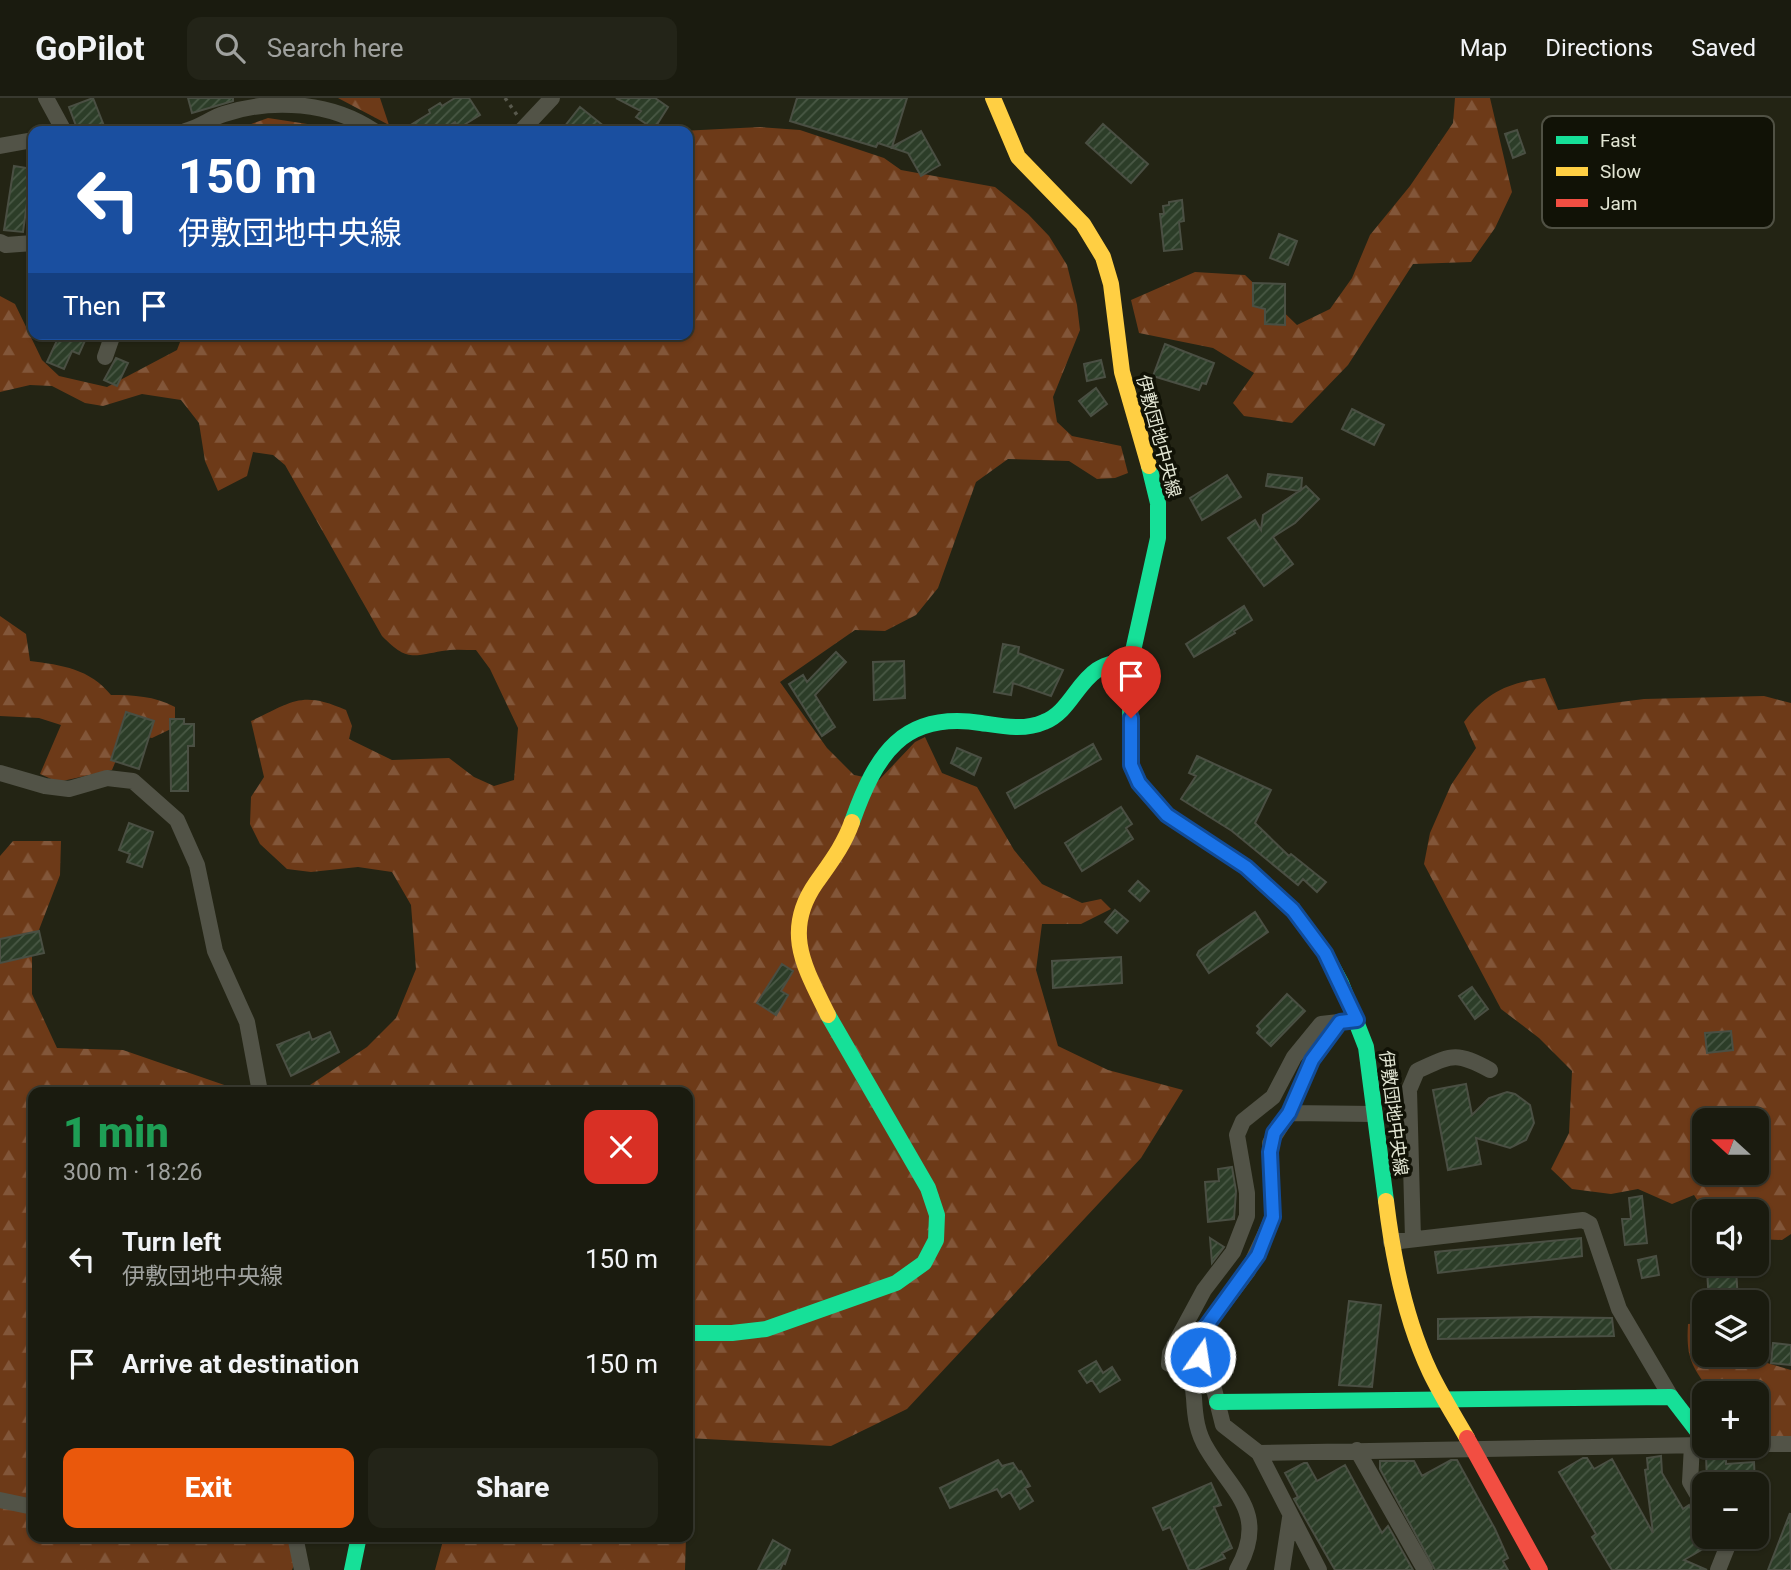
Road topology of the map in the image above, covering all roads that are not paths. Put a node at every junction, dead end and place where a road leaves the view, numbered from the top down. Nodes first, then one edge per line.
1 (46, 98) edge
2 (552, 98) edge
3 (993, 98) edge
4 (221, 106) edge
5 (60, 126) edge
6 (192, 126) edge
7 (365, 126) edge
8 (526, 126) edge
9 (28, 141) edge
10 (0, 146) edge
11 (0, 242) edge
12 (28, 243) edge
13 (111, 340) edge
14 (105, 357) dead end
15 (1133, 659) junction
16 (0, 773) edge
17 (1357, 1020) junction
18 (1340, 1022) junction
19 (1490, 1070) dead end
20 (259, 1087) edge
21 (1289, 1113) junction
22 (1375, 1114) junction
23 (1413, 1239) junction
24 (1391, 1242) junction
25 (693, 1334) edge
26 (1200, 1357) junction
27 (1192, 1372) junction
28 (1671, 1397) junction
29 (1445, 1400) junction
30 (1217, 1402) junction
31 (1692, 1430) edge
32 (1692, 1443) edge
33 (1769, 1444) edge
34 (1791, 1444) edge
35 (1357, 1450) junction
36 (1471, 1450) junction
37 (1259, 1453) junction
38 (0, 1500) edge
39 (28, 1506) edge
40 (1290, 1518) junction
41 (296, 1542) edge
42 (358, 1542) edge
43 (1726, 1549) edge
44 (302, 1570) edge
45 (352, 1570) edge
46 (1237, 1570) edge
47 (1282, 1570) edge
48 (1319, 1570) edge
49 (1425, 1570) edge
50 (1540, 1570) edge
51 (1718, 1570) edge

1 - 5 street
2 - 8 street
3 - 15 street, 伊敷団地中央線
4 - 6 street
4 - 7 street
9 - 10 street
11 - 12 street
13 - 14 street
15 - 17 street, 伊敷団地中央線
15 - 25 street
16 - 20 street
17 - 18 street
17 - 22 street, 伊敷団地中央線
18 - 21 street
18 - 27 street
19 - 23 street
21 - 22 street
21 - 26 street
22 - 24 street, 伊敷団地中央線
23 - 24 street
23 - 28 street
24 - 29 street, 伊敷団地中央線
26 - 27 street
26 - 30 street
27 - 46 street
28 - 29 street
28 - 31 street
29 - 30 street
29 - 36 street, 伊敷団地中央線
30 - 37 street
32 - 36 street
33 - 34 street
35 - 36 street
35 - 37 street
35 - 49 street
36 - 50 street, 伊敷団地中央線
37 - 40 street
38 - 39 street
40 - 47 street
40 - 48 street
41 - 44 street
42 - 45 street
43 - 51 street

